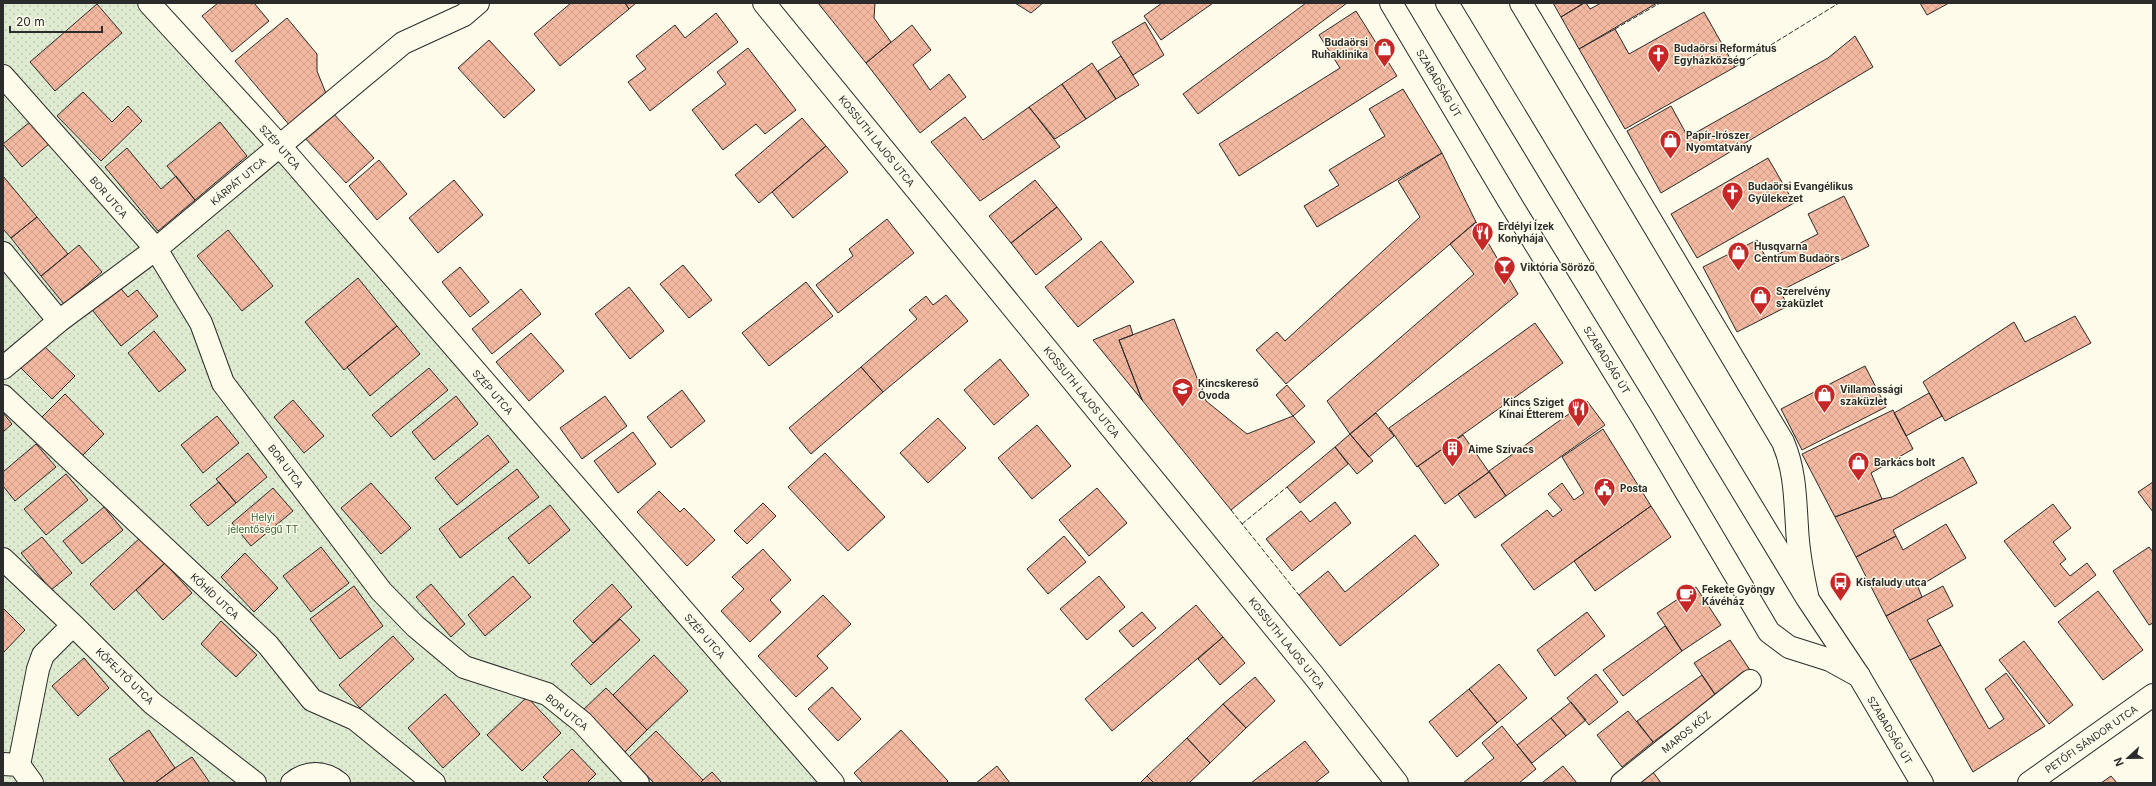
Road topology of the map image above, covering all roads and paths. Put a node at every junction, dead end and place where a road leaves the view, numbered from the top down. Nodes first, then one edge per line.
1 (150, 3) edge
2 (478, 3) edge
3 (764, 3) edge
4 (1390, 3) edge
5 (1447, 3) edge
6 (1521, 3) edge
7 (3, 76) edge
8 (280, 146) junction
9 (156, 249) junction
10 (3, 253) edge
11 (59, 321) junction
12 (3, 368) edge
13 (3, 396) edge
14 (3, 559) edge
15 (1807, 598) junction
16 (74, 625) junction
17 (1859, 676) junction
18 (1750, 681) dead end
19 (2153, 695) edge
20 (11, 764) edge
21 (32, 783) edge
22 (255, 783) edge
23 (292, 783) edge
24 (339, 783) edge
25 (434, 783) edge
26 (638, 783) edge
27 (833, 783) edge
28 (1397, 783) edge
29 (1622, 783) edge
30 (1922, 783) edge
31 (2029, 783) edge

1 - 8 street, SZÉP UTCA
2 - 8 street, KÁRPÁT UTCA
3 - 28 street, KOSSUTH LAJOS UTCA
4 - 17 street, SZABADSÁG ÚT
5 - 15 street, SZABADSÁG ÚT
6 - 15 street, SZABADSÁG ÚT
7 - 9 street, BOR UTCA
8 - 9 street, KÁRPÁT UTCA
8 - 27 street, SZÉP UTCA
9 - 11 street, KÁRPÁT UTCA
9 - 26 street, BOR UTCA
10 - 11 street
11 - 12 street, KÁRPÁT UTCA
13 - 25 street, KŐHÍD UTCA
14 - 16 street, KŐFEJTŐ UTCA
15 - 17 street, SZABADSÁG ÚT
16 - 20 street
16 - 22 street, KŐFEJTŐ UTCA
17 - 30 street, SZABADSÁG ÚT
18 - 29 street, MAROS KÖZ
19 - 31 street, PETŐFI SÁNDOR UTCA
20 - 21 street
23 - 24 street

